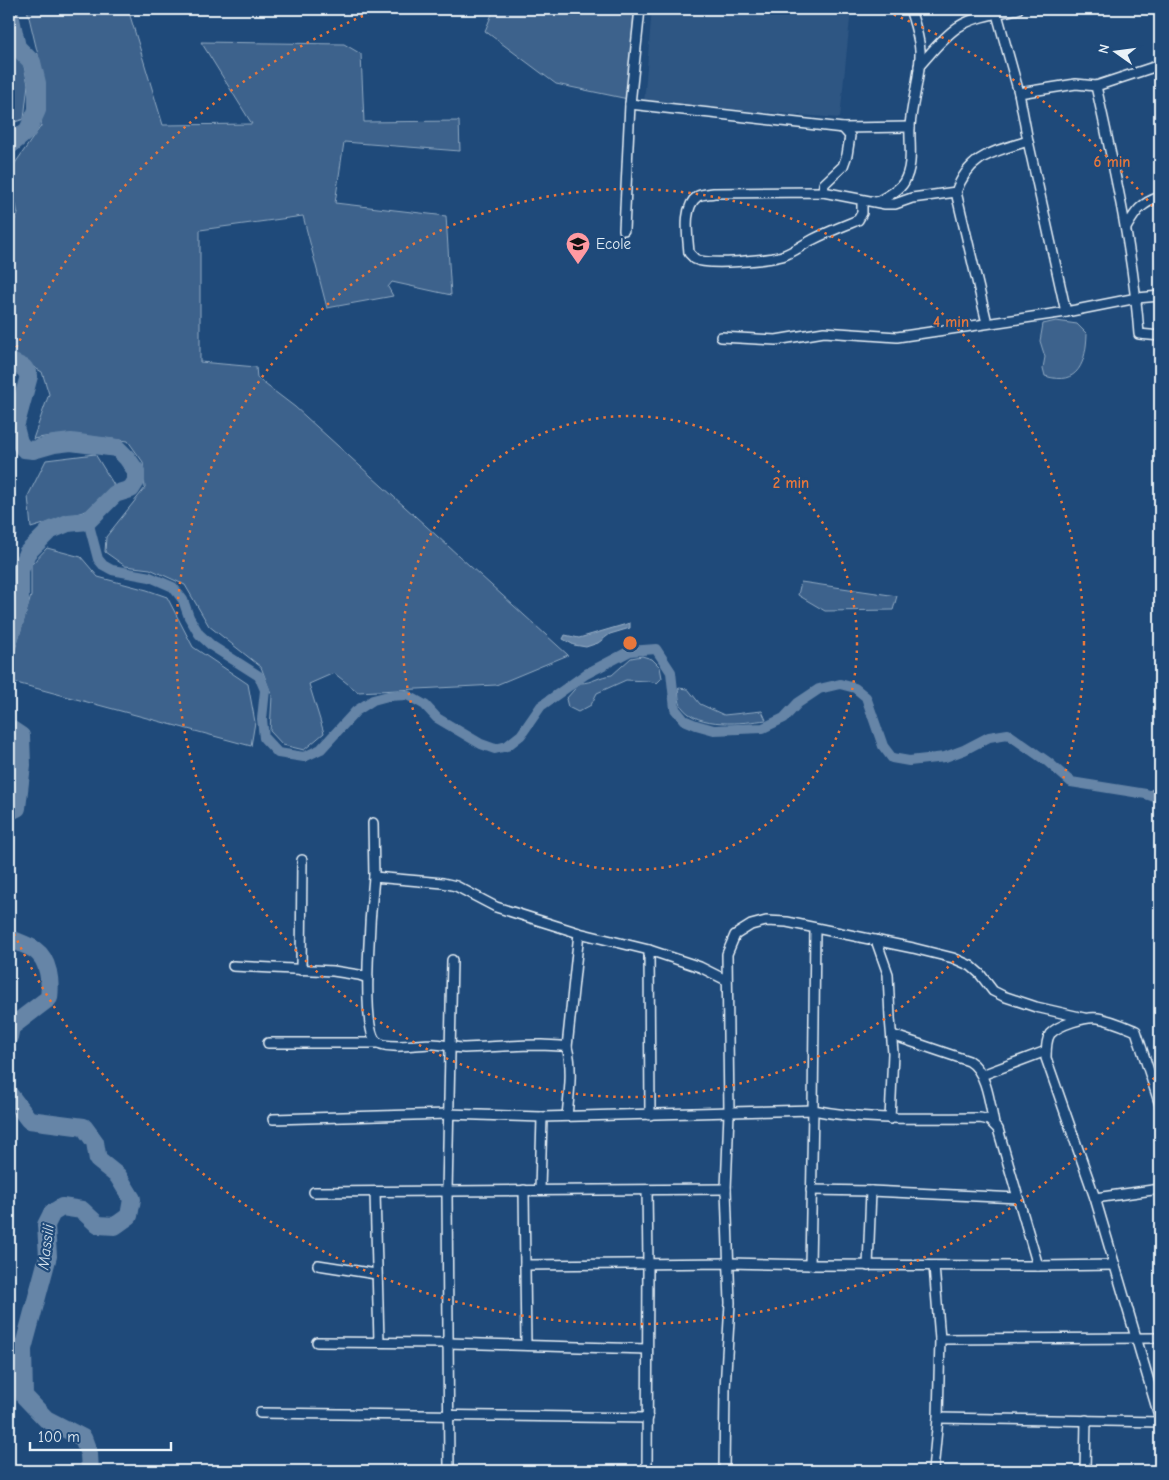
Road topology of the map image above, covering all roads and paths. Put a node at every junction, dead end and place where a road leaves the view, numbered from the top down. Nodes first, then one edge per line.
1 (640, 9) edge
2 (910, 9) edge
3 (1018, 9) edge
4 (990, 12) edge
5 (1160, 65) edge
6 (919, 66) junction
7 (1096, 86) junction
8 (1019, 93) junction
9 (630, 104) junction
10 (910, 126) junction
11 (843, 128) junction
12 (1028, 141) junction
13 (823, 192) junction
14 (956, 192) junction
15 (1160, 197) edge
16 (862, 200) junction
17 (877, 202) junction
18 (1126, 228) junction
19 (624, 230) dead end
20 (1160, 296) edge
21 (1136, 298) junction
22 (1066, 312) junction
23 (987, 323) junction
24 (1160, 336) edge
25 (721, 337) dead end
26 (373, 824) dead end
27 (302, 860) dead end
28 (374, 877) junction
29 (815, 928) junction
30 (579, 933) junction
31 (876, 940) junction
32 (649, 950) junction
33 (452, 960) dead end
34 (233, 966) dead end
35 (301, 970) junction
36 (368, 978) junction
37 (726, 980) junction
38 (1084, 1018) junction
39 (892, 1035) junction
40 (268, 1043) dead end
41 (379, 1043) junction
42 (449, 1047) junction
43 (567, 1047) junction
44 (1046, 1051) junction
45 (982, 1075) junction
46 (1160, 1105) edge
47 (813, 1110) junction
48 (729, 1113) junction
49 (448, 1114) junction
50 (650, 1115) junction
51 (542, 1116) junction
52 (567, 1116) junction
53 (273, 1119) dead end
54 (890, 1119) junction
55 (994, 1124) junction
56 (726, 1189) junction
57 (1160, 1189) edge
58 (524, 1190) junction
59 (540, 1190) junction
60 (646, 1190) junction
61 (811, 1190) junction
62 (871, 1191) junction
63 (314, 1192) dead end
64 (375, 1192) junction
65 (447, 1192) junction
66 (1018, 1198) junction
67 (1095, 1198) junction
68 (730, 1263) junction
69 (648, 1264) junction
70 (525, 1265) junction
71 (810, 1265) junction
72 (1115, 1265) junction
73 (318, 1266) dead end
74 (868, 1266) junction
75 (934, 1266) junction
76 (1038, 1266) junction
77 (376, 1274) junction
78 (1136, 1338) junction
79 (1160, 1338) edge
80 (940, 1339) junction
81 (316, 1342) dead end
82 (379, 1342) junction
83 (448, 1342) junction
84 (526, 1345) junction
85 (647, 1350) junction
86 (260, 1413) dead end
87 (449, 1415) junction
88 (648, 1418) junction
89 (938, 1418) junction
90 (1086, 1420) junction
91 (1160, 1420) edge
92 (449, 1471) edge
93 (647, 1471) edge
94 (724, 1471) edge
95 (933, 1471) edge
96 (1085, 1471) edge

1 - 9 street
2 - 6 street
3 - 4 street
4 - 6 street
4 - 8 street
5 - 7 street
6 - 10 street
7 - 8 street
7 - 18 street
8 - 12 street
9 - 11 street
9 - 19 street
10 - 11 street
10 - 17 street
11 - 13 street
12 - 14 street
12 - 22 street
13 - 16 street
13 - 16 street
14 - 17 street
14 - 23 street
15 - 18 street
16 - 17 street
18 - 21 street
20 - 21 street
21 - 22 street
21 - 24 street
22 - 23 street
23 - 25 street
26 - 28 street
27 - 35 street
28 - 30 street
28 - 36 street
29 - 31 street
29 - 37 street
29 - 47 street
30 - 32 street
30 - 43 street
31 - 38 street
31 - 39 street
32 - 37 street
32 - 50 street
33 - 42 street
34 - 35 street
35 - 36 street
36 - 41 street
37 - 48 street
38 - 44 street
38 - 46 street
39 - 45 street
39 - 54 street
40 - 41 street
41 - 42 street
42 - 43 street
42 - 49 street
43 - 52 street
44 - 45 street
44 - 67 street
45 - 55 street
47 - 48 street
47 - 54 street
47 - 61 street
48 - 50 street
48 - 56 street
49 - 51 street
49 - 53 street
49 - 65 street
50 - 52 street
51 - 52 street
51 - 59 street
54 - 55 street
55 - 66 street
56 - 60 street
56 - 68 street
57 - 67 street
58 - 59 street
58 - 65 street
58 - 70 street
59 - 60 street
60 - 69 street
61 - 62 street
61 - 71 street
62 - 66 street
62 - 74 street
63 - 64 street
64 - 65 street
64 - 77 street
65 - 83 street
66 - 76 street
67 - 72 street
68 - 69 street
68 - 71 street
68 - 94 street
69 - 70 street
69 - 85 street
70 - 84 street
71 - 74 street
72 - 76 street
72 - 78 street
73 - 77 street
74 - 75 street
75 - 76 street
75 - 80 street
77 - 82 street
78 - 79 street
78 - 80 street
78 - 91 street
80 - 89 street
81 - 82 street
82 - 83 street
83 - 84 street
83 - 87 street
84 - 85 street
85 - 88 street
86 - 87 street
87 - 88 street
87 - 92 street
88 - 93 street
89 - 90 street
89 - 95 street
90 - 91 street
90 - 96 street

